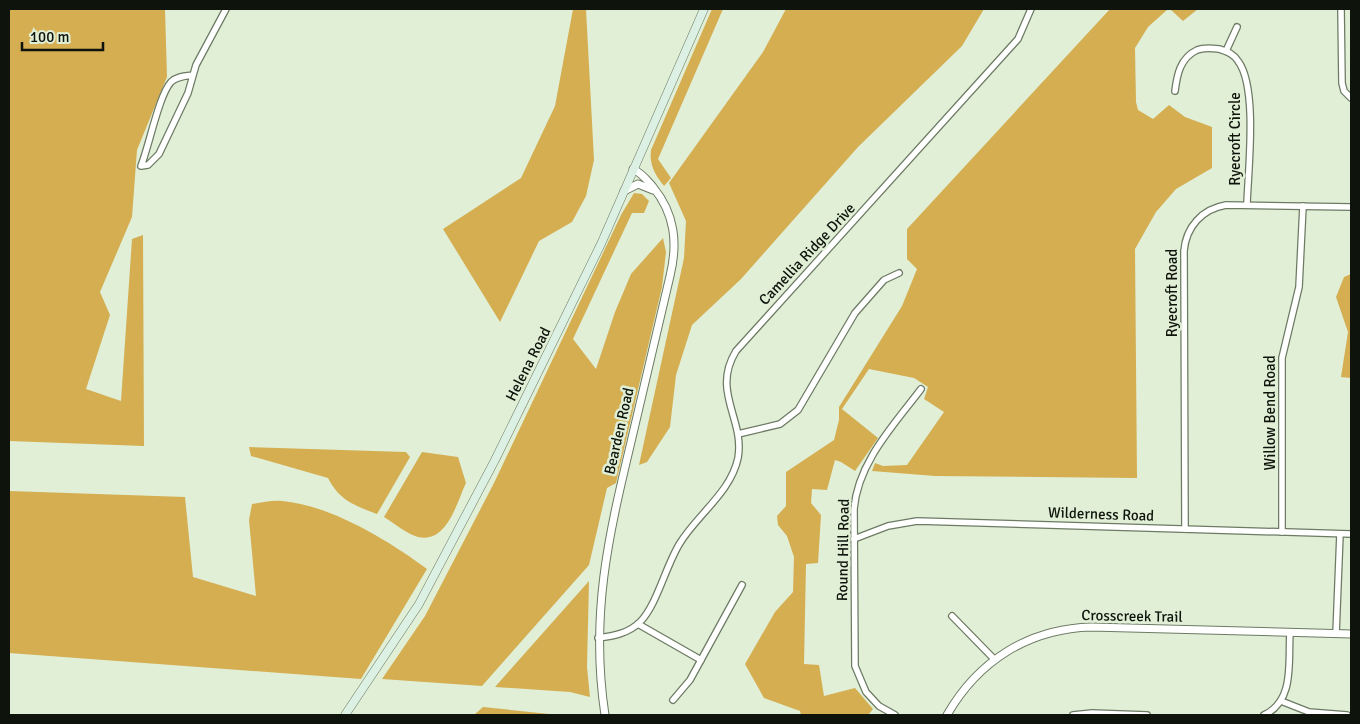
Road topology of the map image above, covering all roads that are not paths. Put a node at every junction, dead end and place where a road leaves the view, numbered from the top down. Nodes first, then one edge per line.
1 (226, 9) edge
2 (704, 9) edge
3 (1031, 9) edge
4 (1341, 9) edge
5 (1237, 27) dead end
6 (1226, 51) junction
7 (193, 75) junction
8 (1174, 91) dead end
9 (1351, 98) edge
10 (633, 169) junction
11 (624, 190) junction
12 (657, 192) junction
13 (1247, 204) junction
14 (1303, 206) junction
15 (1351, 208) edge
16 (899, 273) dead end
17 (921, 389) dead end
18 (738, 434) junction
19 (1185, 529) junction
20 (1282, 532) junction
21 (1340, 534) junction
22 (1351, 534) edge
23 (854, 539) junction
24 (742, 585) dead end
25 (952, 616) dead end
26 (638, 624) junction
27 (1290, 633) junction
28 (1336, 634) junction
29 (1351, 634) edge
30 (598, 638) junction
31 (994, 659) junction
32 (701, 660) junction
33 (673, 700) dead end
34 (1282, 701) junction
35 (1297, 712) edge
36 (345, 715) edge
37 (605, 715) edge
38 (895, 715) edge
39 (947, 715) edge
40 (1073, 715) edge
41 (1147, 715) edge
42 (1264, 715) edge
43 (1347, 715) edge

1 - 7 street
2 - 10 main road, Helena Road
3 - 18 street, Camellia Ridge Drive
4 - 9 street
5 - 6 street
6 - 8 street
6 - 13 street, Ryecroft Circle
7 - 7 street
10 - 11 main road, Helena Road
10 - 12 street, Bearden Road
11 - 12 street
11 - 36 main road, Helena Road
12 - 30 street, Bearden Road
13 - 14 street, Ryecroft Road
13 - 19 street, Ryecroft Road
14 - 15 street, Ryecroft Road
14 - 20 street, Willow Bend Road
16 - 18 street
17 - 23 street, Round Hill Road
18 - 26 street, Camellia Ridge Drive
19 - 20 street, Wilderness Road
19 - 23 street, Wilderness Road
20 - 21 street, Wilderness Road
21 - 22 street, Wilderness Road
21 - 28 street
23 - 38 street, Round Hill Road
24 - 32 street
25 - 31 street
26 - 30 street
26 - 32 street
27 - 28 street, Crosscreek Trail
27 - 31 street, Crosscreek Trail
27 - 34 street
28 - 29 street, Crosscreek Trail
30 - 37 street, Bearden Road
31 - 39 street, Crosscreek Trail
32 - 33 street
34 - 35 street
34 - 42 street
35 - 43 street
40 - 41 street

